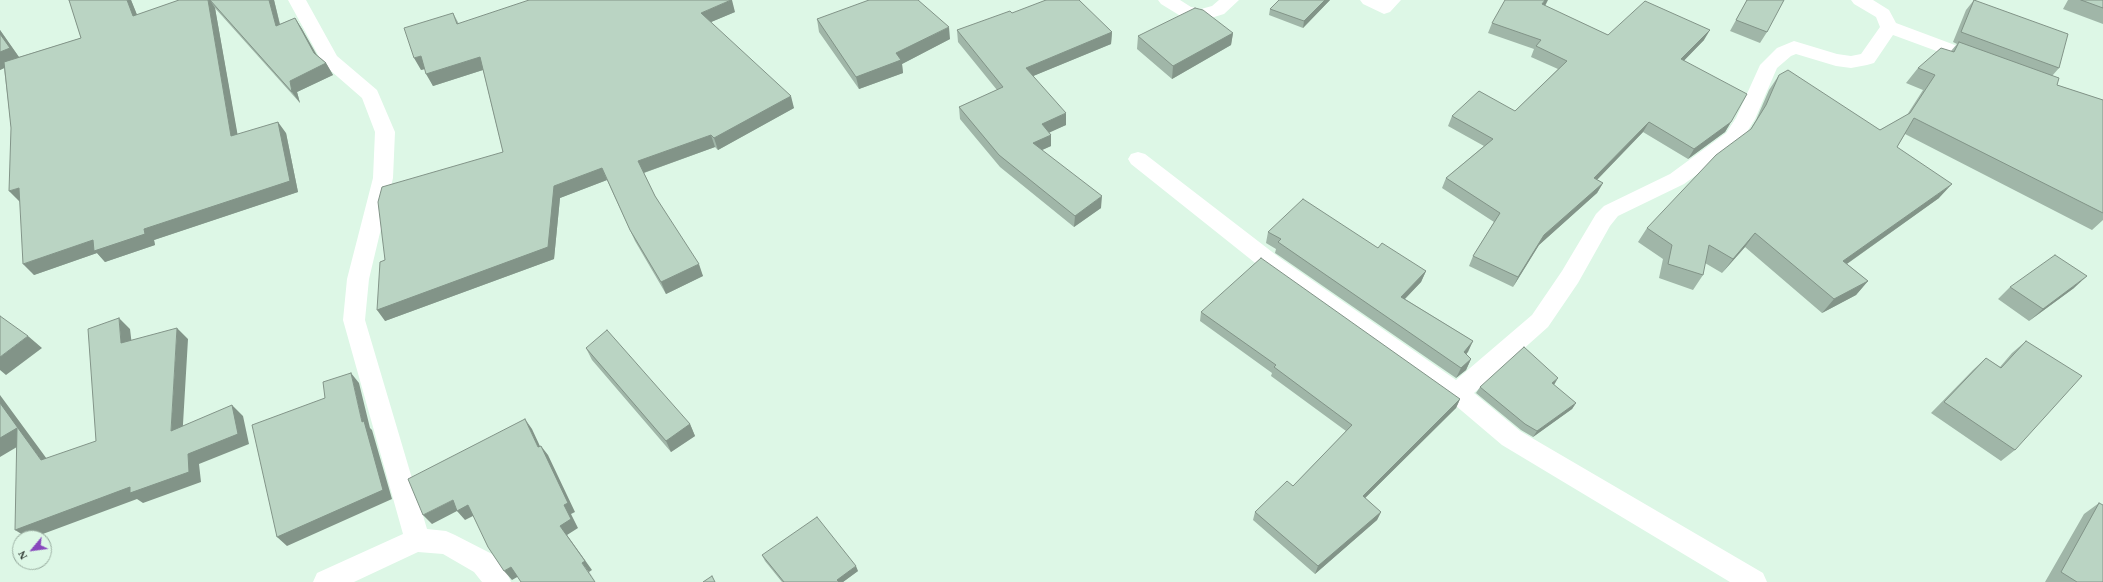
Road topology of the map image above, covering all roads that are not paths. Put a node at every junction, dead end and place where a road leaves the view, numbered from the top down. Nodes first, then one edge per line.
1 (297, 0) edge
2 (1167, 0) edge
3 (1230, 0) edge
4 (1369, 0) edge
5 (1392, 0) edge
6 (1860, 0) edge
7 (1889, 27) junction
8 (1993, 66) edge
9 (1138, 159) dead end
10 (1457, 392) junction
11 (417, 540) junction
12 (326, 582) edge
13 (498, 582) edge
14 (1754, 582) edge

1 - 11 street
2 - 3 street
4 - 5 street
6 - 7 street
7 - 8 street
7 - 10 street
9 - 10 street
10 - 14 street
11 - 12 street
11 - 13 street

